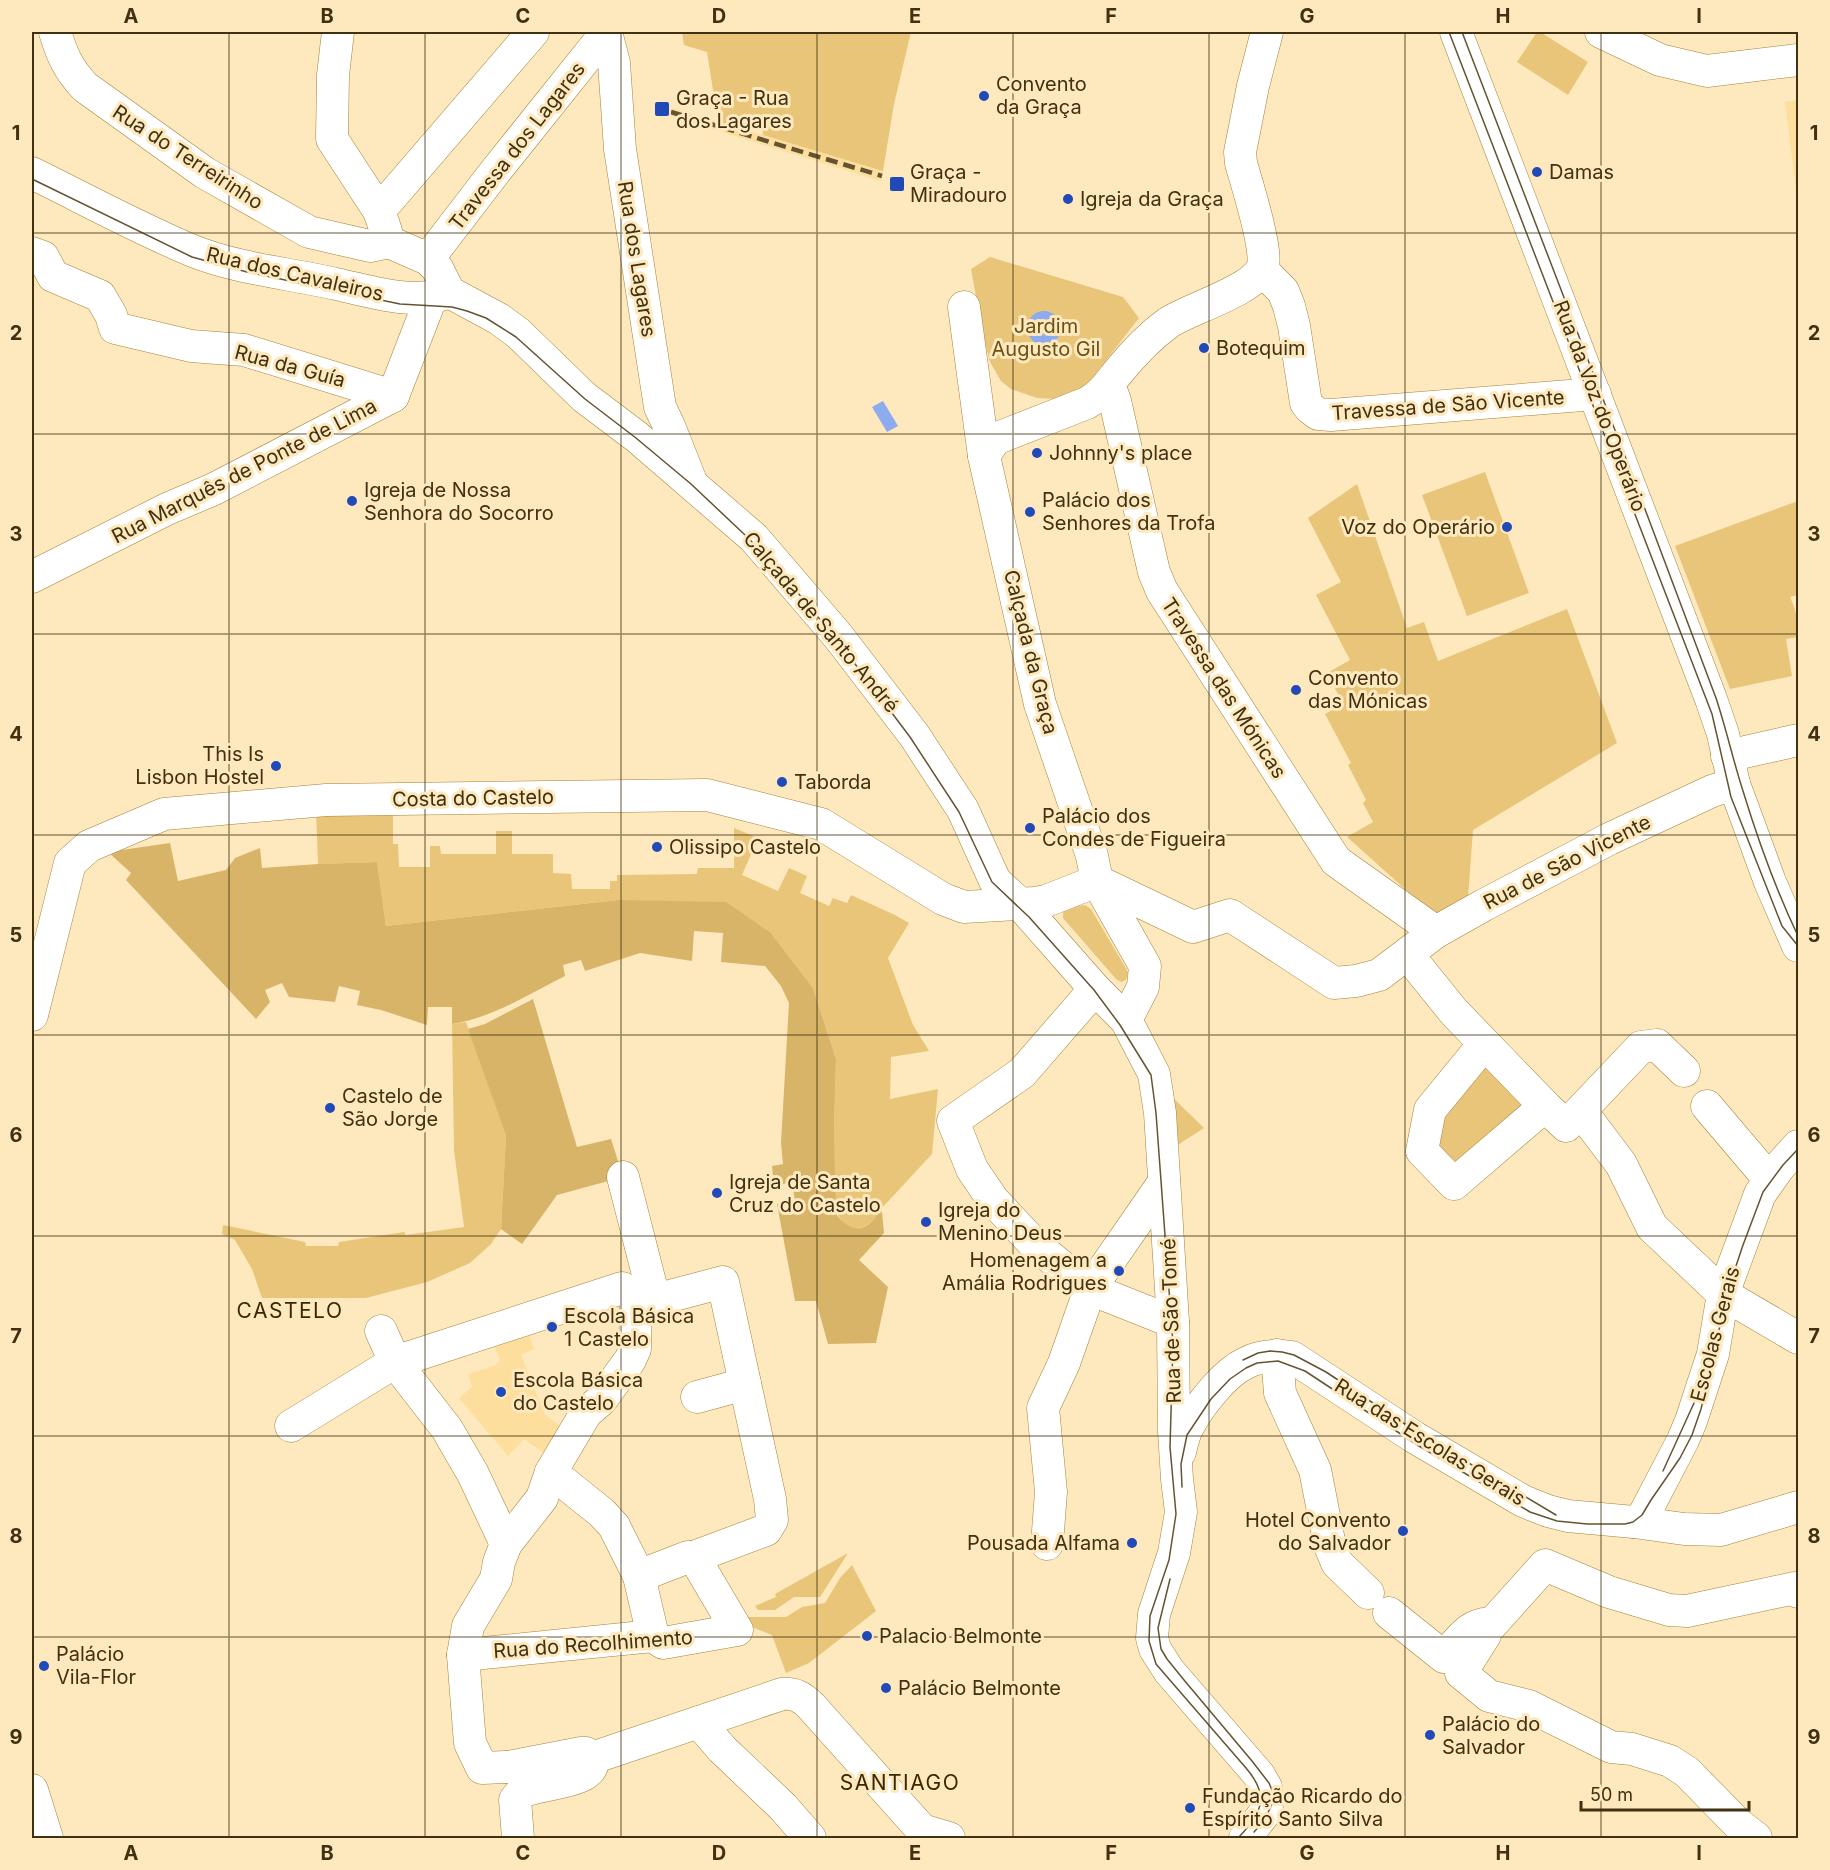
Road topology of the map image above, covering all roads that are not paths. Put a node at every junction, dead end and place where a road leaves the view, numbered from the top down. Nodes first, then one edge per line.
1 (55, 32) edge
2 (338, 32) edge
3 (533, 32) edge
4 (606, 32) edge
5 (1267, 32) edge
6 (1456, 32) edge
7 (1601, 32) edge
8 (1798, 60) edge
9 (32, 173) edge
10 (379, 212) junction
11 (389, 242) junction
12 (37, 255) edge
13 (429, 259) junction
14 (1262, 270) junction
15 (440, 295) junction
16 (964, 307) dead end
17 (1109, 384) junction
18 (1595, 394) junction
19 (393, 396) junction
20 (984, 456) junction
21 (690, 482) junction
22 (32, 577) edge
23 (1798, 740) edge
24 (1730, 770) junction
25 (1097, 881) junction
26 (1021, 905) junction
27 (1436, 932) junction
28 (1798, 946) edge
29 (1408, 954) junction
30 (1095, 989) junction
31 (32, 1014) edge
32 (1126, 1020) junction
33 (1484, 1044) junction
34 (1683, 1071) dead end
35 (1545, 1106) junction
36 (1707, 1106) dead end
37 (1581, 1111) junction
38 (1798, 1146) edge
39 (623, 1177) dead end
40 (1769, 1179) junction
41 (1164, 1182) junction
42 (1090, 1289) junction
43 (644, 1293) junction
44 (1723, 1294) junction
45 (1173, 1322) junction
46 (381, 1331) dead end
47 (1798, 1338) edge
48 (1277, 1354) junction
49 (395, 1362) junction
50 (745, 1384) junction
51 (697, 1397) dead end
52 (291, 1426) dead end
53 (551, 1472) junction
54 (1177, 1479) junction
55 (1798, 1507) edge
56 (1635, 1522) junction
57 (506, 1544) junction
58 (1047, 1544) dead end
59 (694, 1557) junction
60 (639, 1576) junction
61 (1798, 1592) edge
62 (1492, 1624) junction
63 (653, 1636) junction
64 (463, 1655) junction
65 (699, 1722) junction
66 (592, 1758) junction
67 (32, 1790) edge
68 (930, 1836) edge
69 (47, 1839) edge
70 (518, 1839) edge
71 (810, 1839) edge
72 (1245, 1839) edge
73 (1756, 1839) edge

1 - 11 street, Rua do Terreirinho
2 - 10 street
3 - 10 street
4 - 13 street, Travessa dos Lagares
4 - 21 street, Rua dos Lagares
5 - 14 street
6 - 18 street, Rua da Voz do Operário
7 - 8 street
9 - 15 street, Rua dos Cavaleiros
10 - 11 street
11 - 13 street
12 - 19 street, Rua da Guía
13 - 15 street
14 - 17 street
14 - 18 street, Travessa de São Vicente
15 - 19 street, Rua Marquês de Ponte de Lima
15 - 21 street, Calçada de Santo André
16 - 20 street, Calçada da Graça
17 - 20 street
17 - 27 street, Travessa das Mónicas
18 - 24 street, Rua da Voz do Operário
19 - 22 street, Rua Marquês de Ponte de Lima
20 - 25 street, Calçada da Graça
21 - 26 street, Calçada de Santo André
23 - 24 street, Rua de São Vicente
24 - 27 street, Rua de São Vicente
24 - 28 street, Rua da Voz do Operário
25 - 26 street
25 - 29 street, Rua de São Vicente
25 - 32 street, Calçada da Graça
26 - 30 street, Calçada de Santo André
26 - 31 street, Costa do Castelo
27 - 29 street, Rua de São Vicente
29 - 33 street
30 - 32 street, Rua de São Tomé
30 - 42 street
32 - 41 street, Rua de São Tomé
33 - 35 street
33 - 35 street
34 - 37 street
35 - 37 street
36 - 40 street
37 - 44 street
38 - 40 street, Escolas Gerais
39 - 43 street
40 - 44 street, Escolas Gerais
41 - 42 street
41 - 45 street, Rua de São Tomé
42 - 45 street
42 - 58 street
43 - 49 street
43 - 50 street
43 - 53 street
44 - 47 street
44 - 56 street, Escolas Gerais
45 - 54 street, Rua de São Tomé
46 - 49 street
48 - 54 street
48 - 56 street, Rua das Escolas Gerais
48 - 62 street
49 - 52 street
49 - 57 street
50 - 51 street
50 - 59 street
53 - 57 street
53 - 60 street
54 - 72 street, Rua de São Tomé
55 - 56 street, Rua das Escolas Gerais
57 - 64 street
59 - 60 street
59 - 63 street, Rua do Recolhimento
60 - 63 street
61 - 62 street
62 - 73 street
63 - 64 street, Rua do Recolhimento
64 - 66 street
65 - 66 street
65 - 68 street
65 - 71 street
66 - 70 street
67 - 69 street

